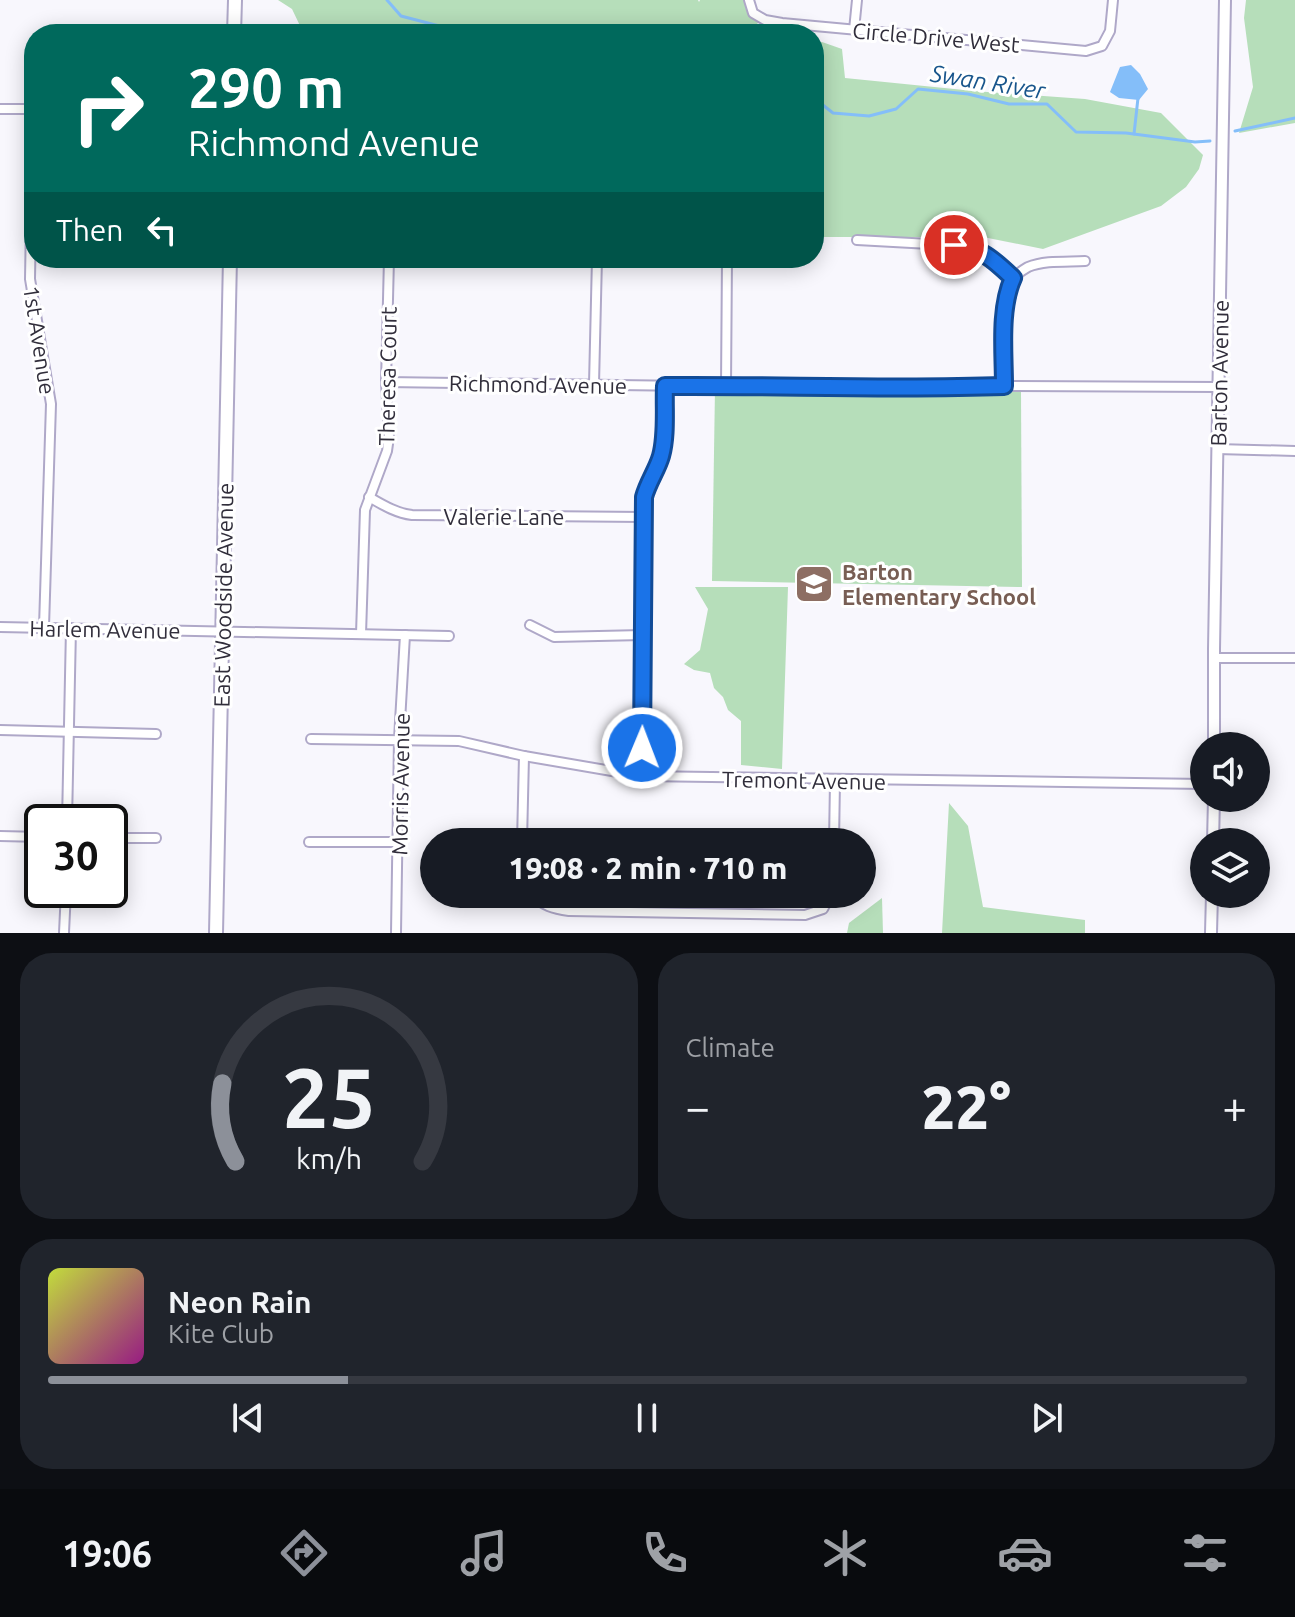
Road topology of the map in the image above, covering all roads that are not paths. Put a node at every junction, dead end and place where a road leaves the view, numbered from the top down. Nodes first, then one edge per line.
1 (235, 0) edge
2 (749, 0) edge
3 (857, 0) edge
4 (1113, 0) edge
5 (1225, 0) edge
6 (234, 24) edge
7 (792, 24) edge
8 (824, 27) edge
9 (854, 30) junction
10 (0, 109) edge
11 (24, 109) edge
12 (857, 240) dead end
13 (1085, 261) dead end
14 (30, 268) edge
15 (230, 268) edge
16 (389, 268) edge
17 (597, 268) edge
18 (727, 268) edge
19 (1013, 278) junction
20 (386, 382) junction
21 (594, 384) junction
22 (726, 385) junction
23 (665, 386) junction
24 (1004, 386) junction
25 (1219, 387) junction
26 (1217, 449) junction
27 (1295, 451) edge
28 (369, 497) junction
29 (643, 517) junction
30 (530, 625) dead end
31 (0, 627) edge
32 (44, 627) junction
33 (71, 628) junction
34 (222, 631) junction
35 (361, 634) junction
36 (405, 635) junction
37 (643, 635) junction
38 (449, 636) dead end
39 (1214, 658) junction
40 (1295, 658) edge
41 (0, 730) edge
42 (68, 732) junction
43 (1214, 732) edge
44 (156, 734) dead end
45 (311, 739) dead end
46 (399, 739) junction
47 (524, 756) junction
48 (641, 776) junction
49 (835, 781) junction
50 (1190, 784) edge
51 (67, 804) edge
52 (522, 828) edge
53 (834, 828) edge
54 (0, 836) edge
55 (24, 837) edge
56 (128, 838) edge
57 (156, 838) dead end
58 (309, 842) dead end
59 (398, 842) junction
60 (65, 908) edge
61 (553, 908) edge
62 (824, 908) edge
63 (1212, 908) edge
64 (64, 933) edge
65 (216, 933) edge
66 (396, 933) edge
67 (1211, 933) edge

1 - 6 main road
2 - 7 street, Circle Drive West
3 - 9 street
4 - 9 street, Circle Drive West
5 - 25 street, Barton Avenue
8 - 9 street, Circle Drive West
10 - 11 street
12 - 19 street
13 - 19 street
14 - 32 street, 1st Avenue
15 - 34 main road, East Woodside Avenue
16 - 20 street, Theresa Court
17 - 21 street
18 - 22 street
19 - 24 street
20 - 21 street, Richmond Avenue
20 - 28 street, Theresa Court
21 - 23 street, Richmond Avenue
22 - 23 street, Richmond Avenue
22 - 24 street, Richmond Avenue
23 - 29 street
24 - 25 street, Richmond Avenue
25 - 26 street, Barton Avenue
26 - 27 street
26 - 39 street, Barton Avenue
28 - 29 street, Valerie Lane
28 - 35 street, Theresa Court
29 - 37 street
30 - 37 street
31 - 32 street, Harlem Avenue
32 - 33 street, Harlem Avenue
33 - 34 street, Harlem Avenue
33 - 42 street
34 - 35 street, Harlem Avenue
34 - 65 main road, East Woodside Avenue
35 - 36 street, Harlem Avenue
36 - 38 street, Harlem Avenue
36 - 46 street, Morris Avenue
37 - 48 street
39 - 40 street
39 - 43 street, Barton Avenue
41 - 42 street
42 - 44 street
42 - 51 street
45 - 46 street, Tremont Avenue
46 - 47 street, Tremont Avenue
46 - 59 street, Morris Avenue
47 - 48 street, Tremont Avenue
47 - 52 street
48 - 49 street, Tremont Avenue
49 - 50 street, Tremont Avenue
49 - 53 street
54 - 55 street
56 - 57 street
58 - 59 street
59 - 66 street, Morris Avenue
60 - 64 street
61 - 62 street
63 - 67 street

